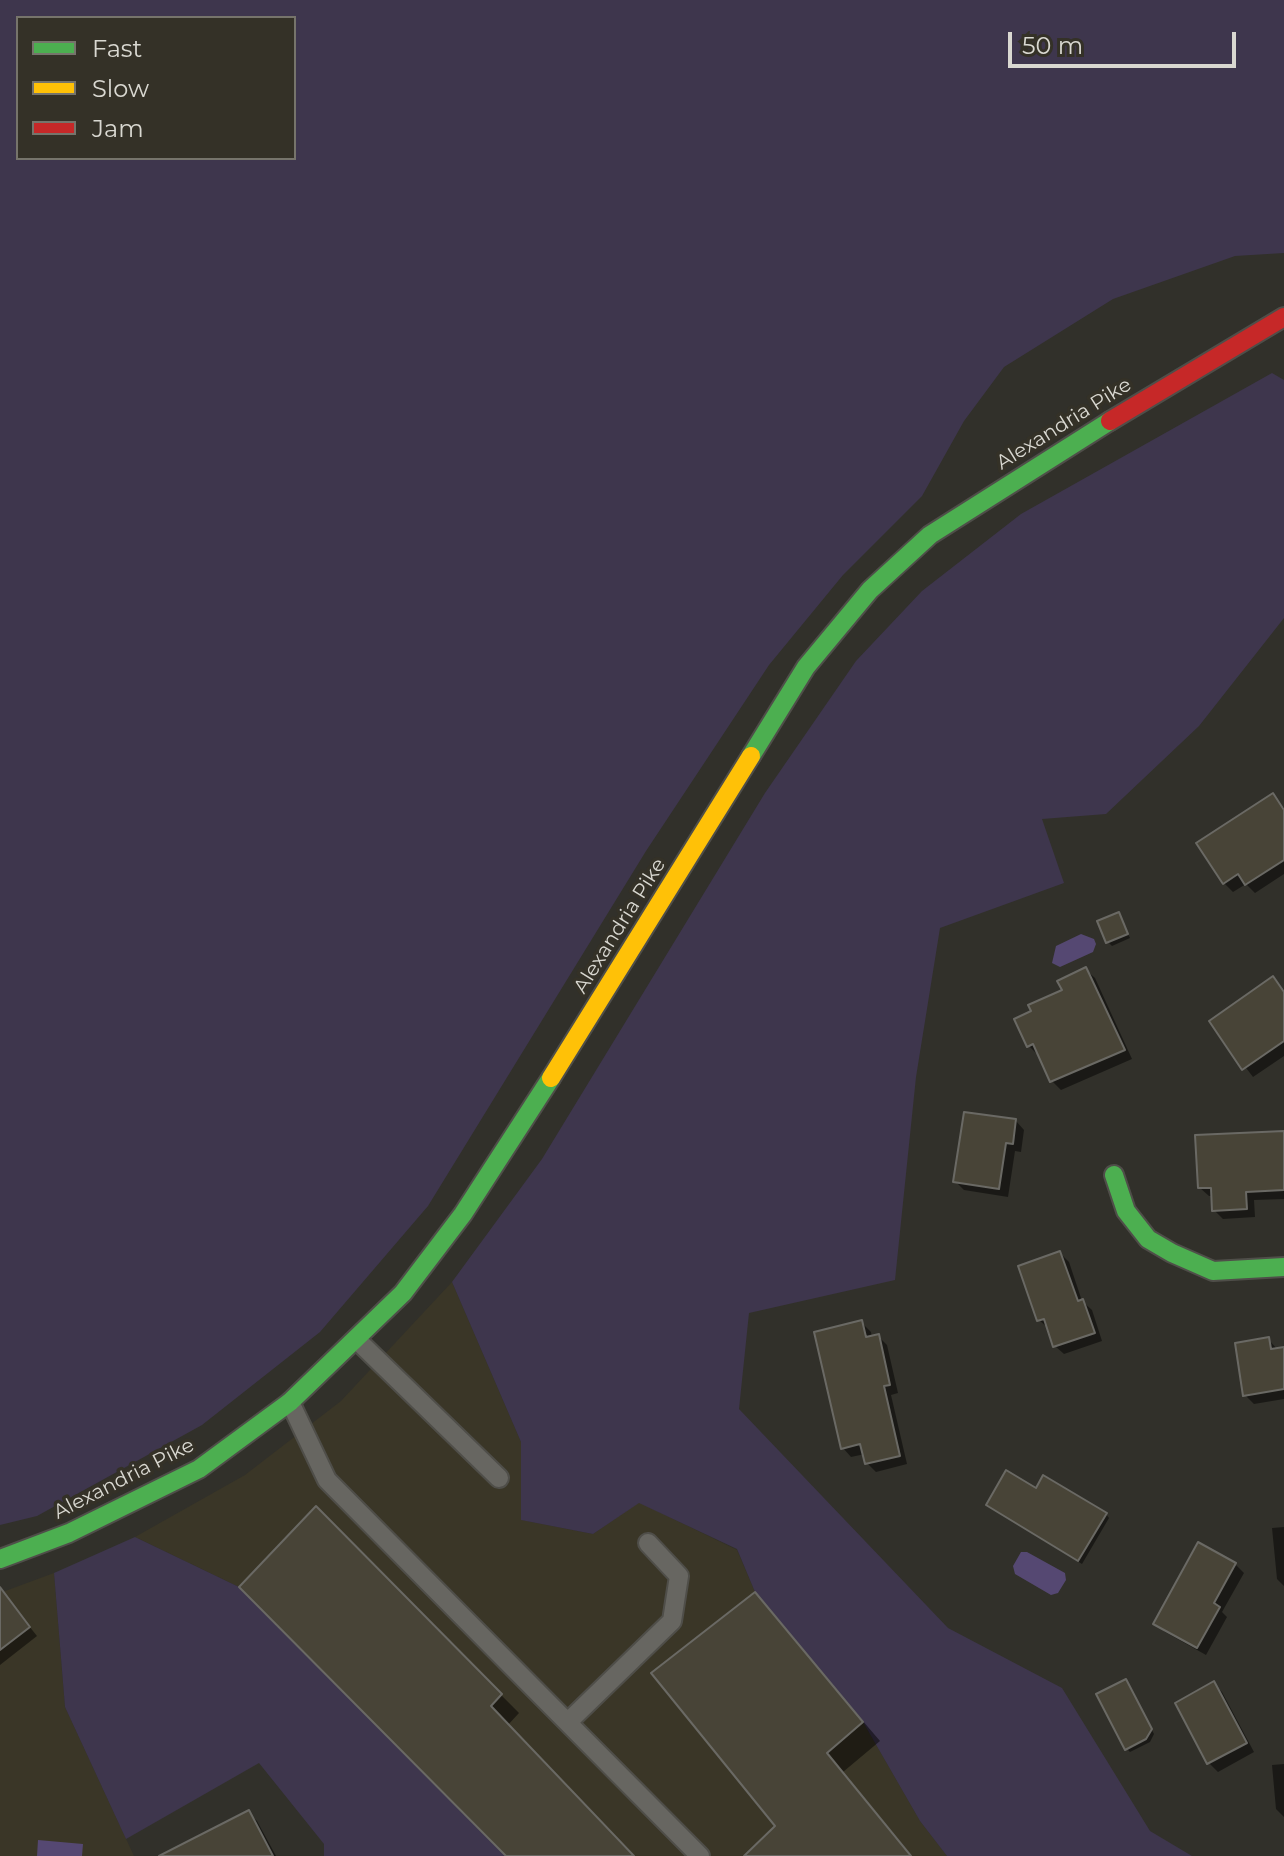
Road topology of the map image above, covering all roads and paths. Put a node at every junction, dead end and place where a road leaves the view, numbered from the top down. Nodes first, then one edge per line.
1 (1284, 317) edge
2 (1114, 1175) dead end
3 (1284, 1267) edge
4 (356, 1339) junction
5 (290, 1402) junction
6 (499, 1478) dead end
7 (648, 1543) dead end
8 (0, 1559) edge
9 (568, 1722) junction
10 (700, 1856) edge

1 - 4 main road, Alexandria Pike
2 - 3 main road
4 - 5 main road, Alexandria Pike
4 - 6 lane
5 - 8 main road, Alexandria Pike
5 - 9 lane
7 - 9 lane
9 - 10 lane

